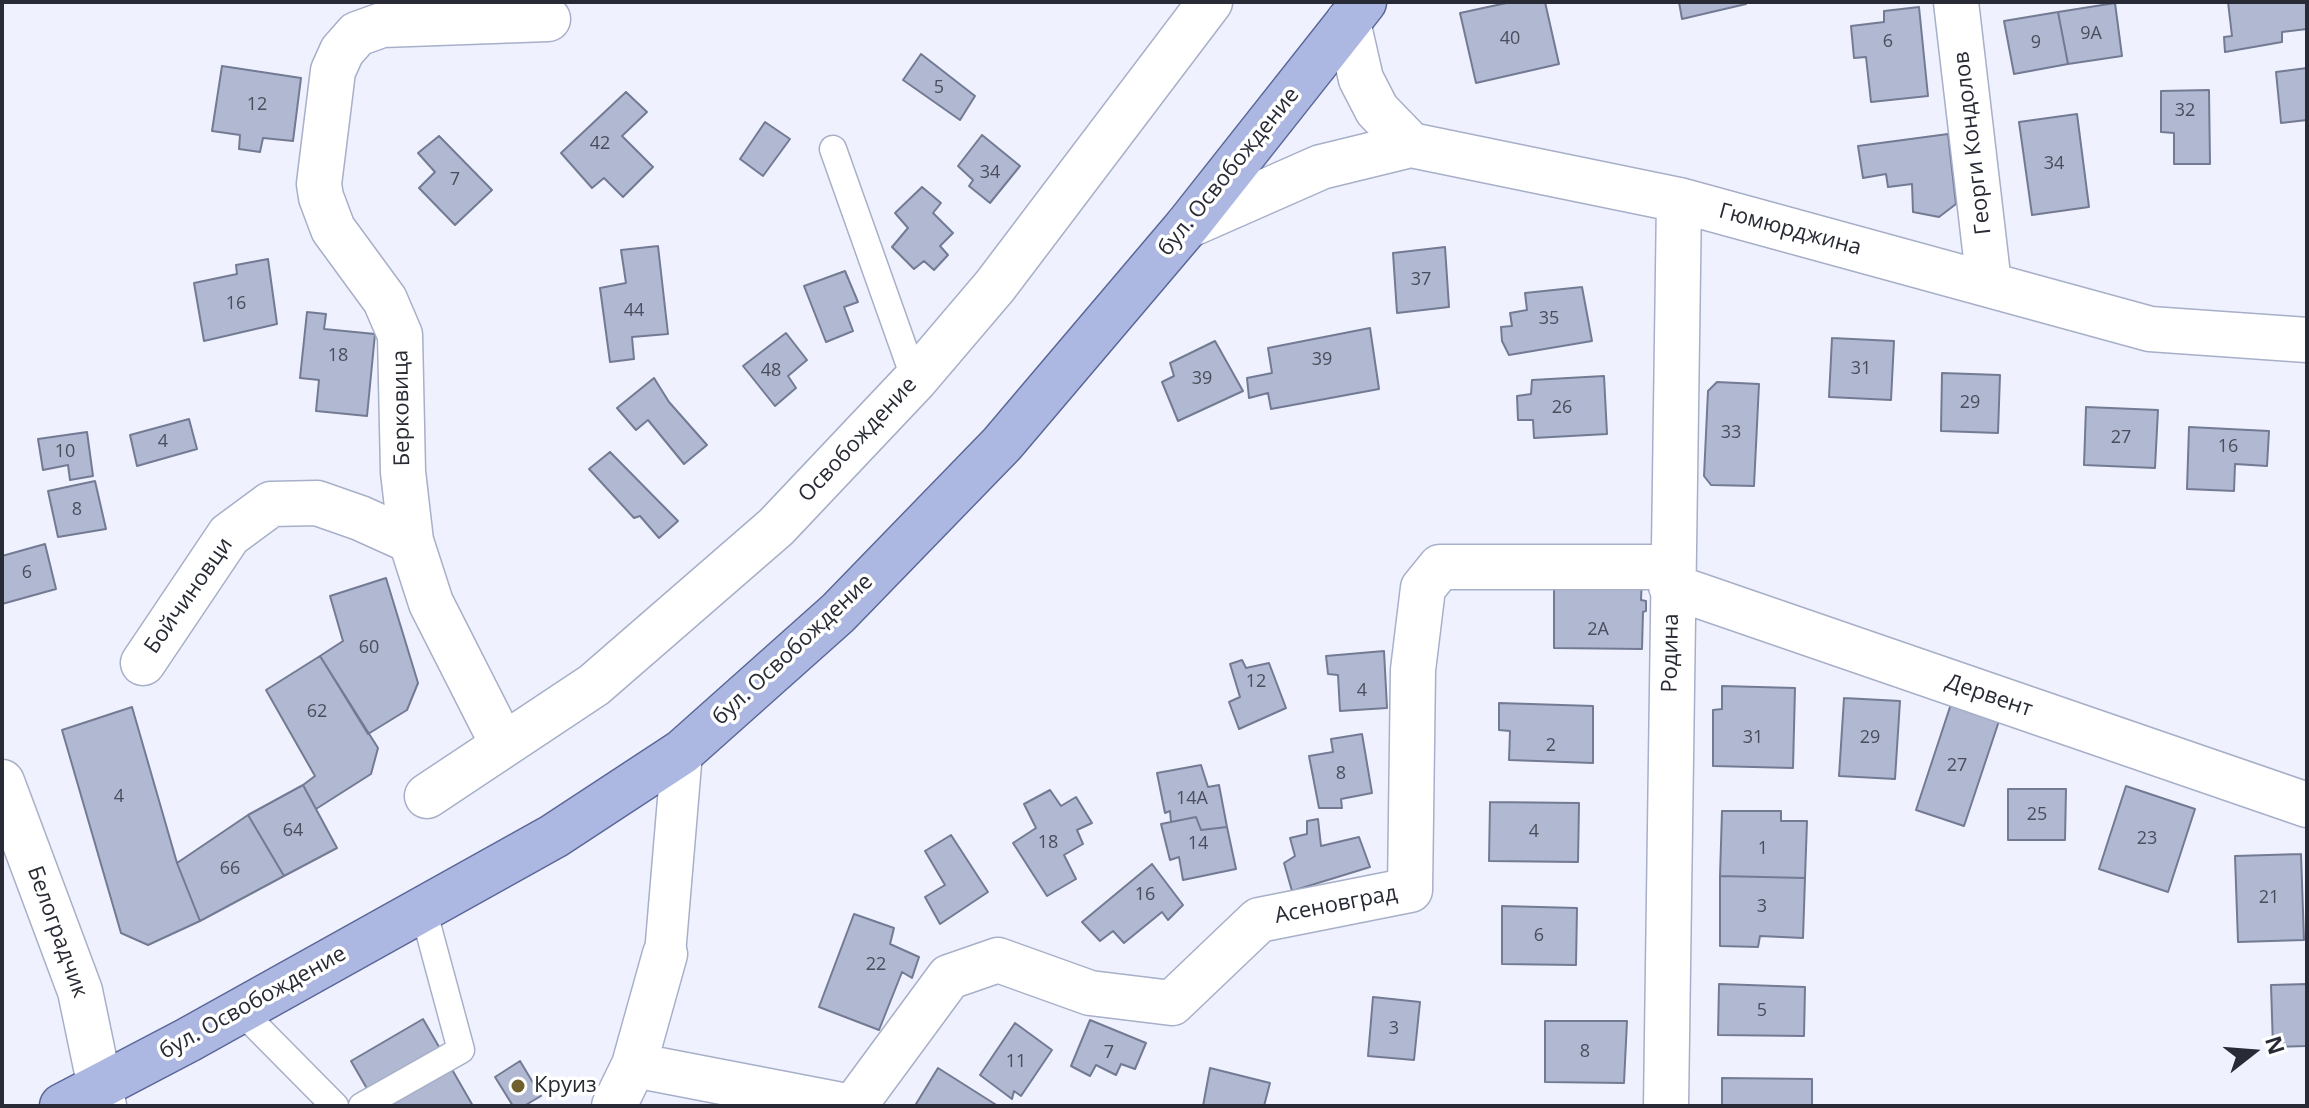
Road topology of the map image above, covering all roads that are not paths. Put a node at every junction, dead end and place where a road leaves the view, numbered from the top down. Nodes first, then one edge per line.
1 (1210, 2) edge
2 (1956, 2) edge
3 (1356, 12) edge
4 (548, 19) dead end
5 (1411, 145) junction
6 (833, 149) dead end
7 (1679, 200) junction
8 (1187, 226) junction
9 (1989, 284) junction
10 (2307, 340) edge
11 (915, 380) junction
12 (411, 541) junction
13 (1672, 577) junction
14 (143, 663) dead end
15 (503, 745) junction
16 (682, 752) junction
17 (2, 782) edge
18 (427, 796) dead end
19 (2307, 805) edge
20 (423, 909) junction
21 (665, 954) joint
22 (241, 1011) junction
23 (634, 1065) junction
24 (102, 1096) edge
25 (62, 1106) edge
26 (335, 1106) edge
27 (362, 1106) edge
28 (614, 1106) edge
29 (847, 1106) edge
30 (854, 1106) edge
31 (1666, 1106) edge

1 - 11 street, Освобождение
2 - 9 street, Георги Кондолов
3 - 5 street
3 - 8 main road, бул. Освобождение
4 - 12 street, Берковица
5 - 7 street, Гюмюрджина
5 - 8 street
6 - 11 lane
7 - 9 street, Гюмюрджина
7 - 13 street, Родина
8 - 16 main road, бул. Освобождение
9 - 10 street, Гюмюрджина
11 - 15 street, Освобождение
12 - 14 street, Бойчиновци
12 - 15 street, Берковица
13 - 19 street, Дервент
13 - 30 street, Асеновград
13 - 31 street, Родина
15 - 18 street, Освобождение
16 - 20 main road, бул. Освобождение
16 - 21 street
17 - 24 street, Белоградчик
20 - 22 main road, бул. Освобождение
20 - 27 lane
21 - 23 street
22 - 24 main road, бул. Освобождение
22 - 26 lane
23 - 28 street
23 - 29 street
24 - 25 main road, бул. Освобождение

